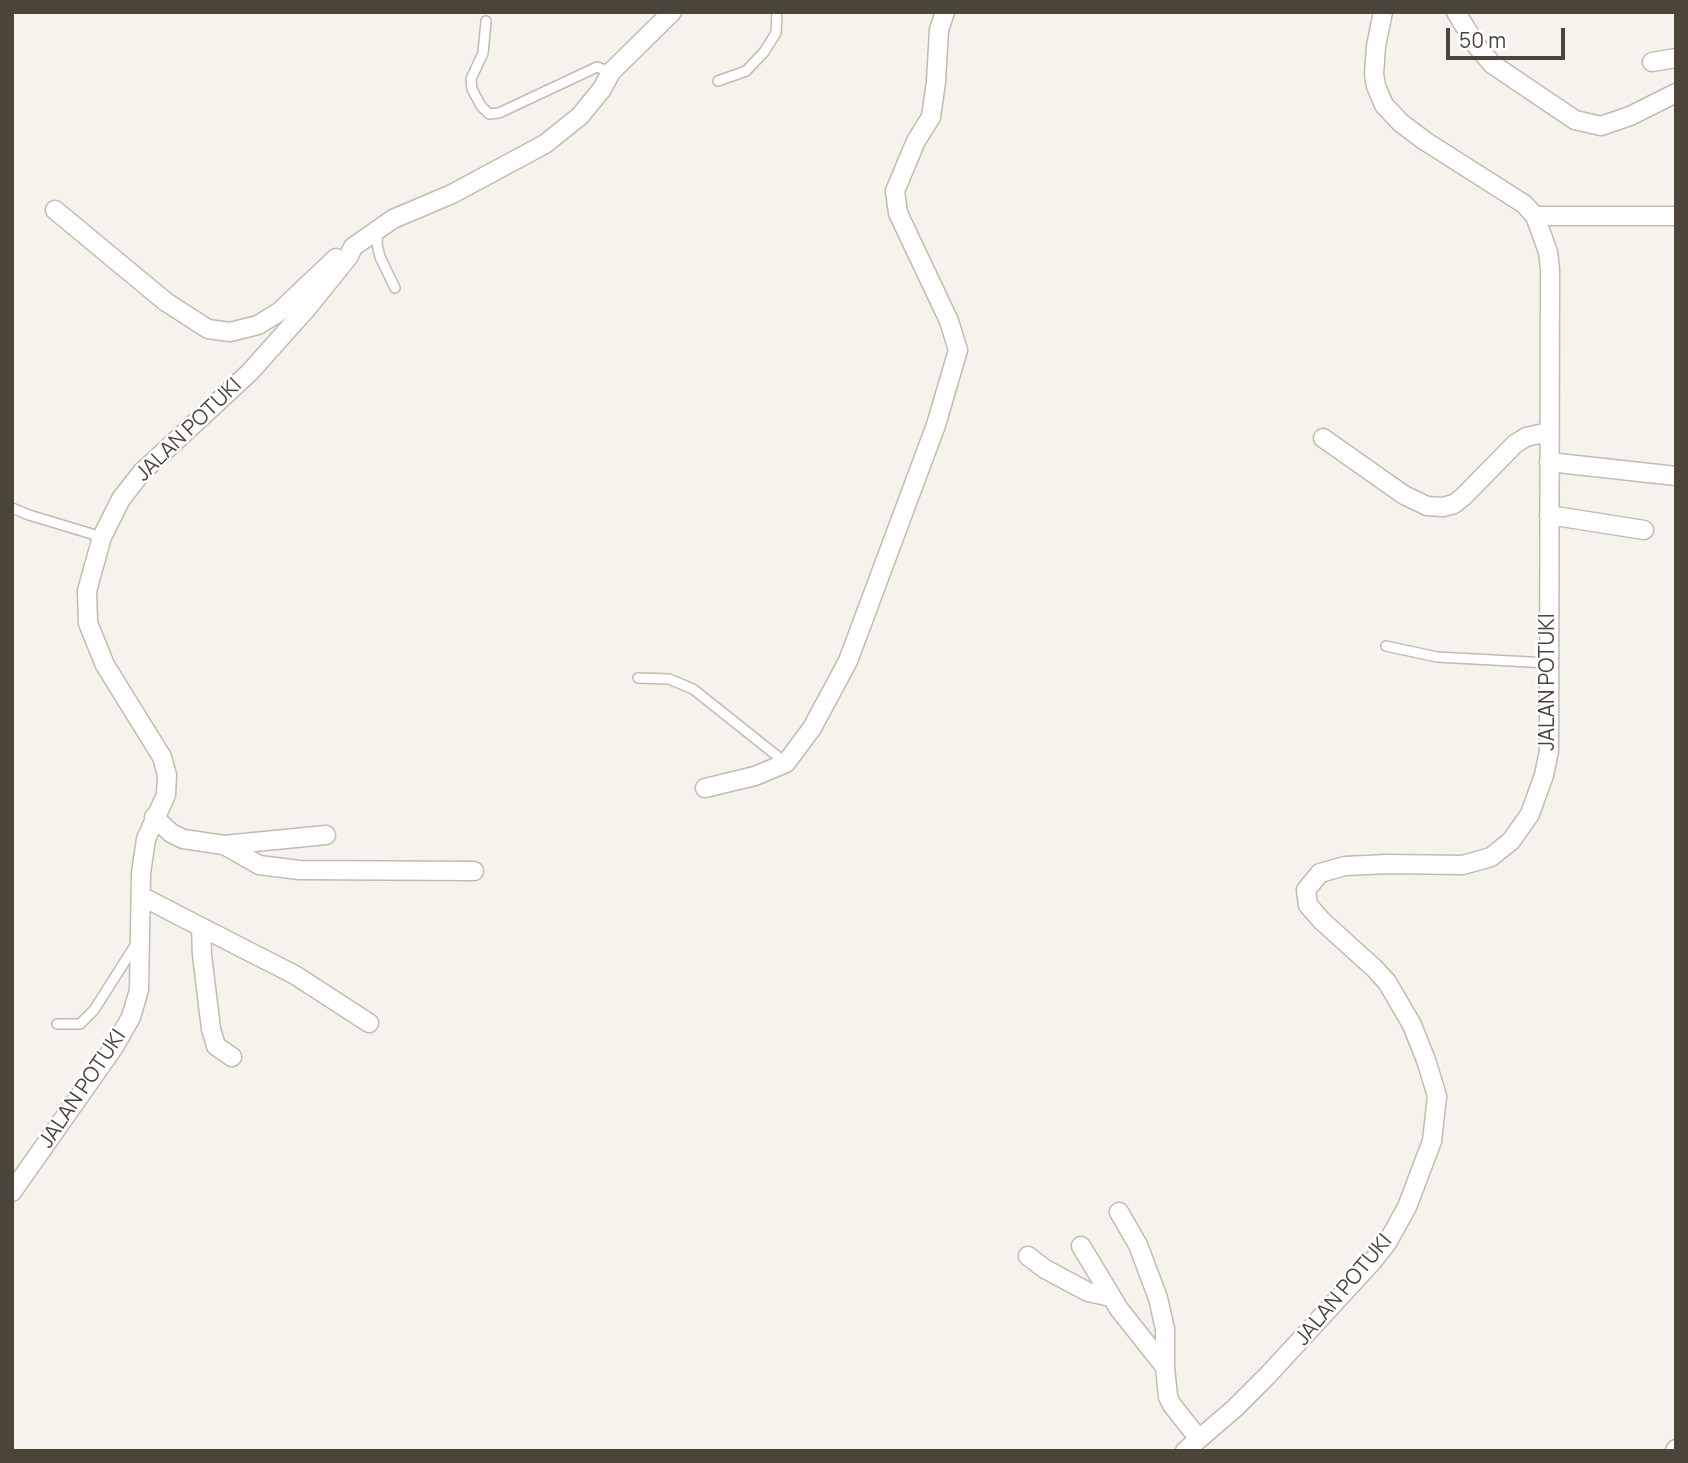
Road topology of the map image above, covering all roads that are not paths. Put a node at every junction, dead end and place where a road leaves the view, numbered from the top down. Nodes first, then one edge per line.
1 (672, 12) edge
2 (777, 12) edge
3 (945, 12) edge
4 (1383, 12) edge
5 (1456, 12) edge
6 (486, 21) dead end
7 (1676, 58) edge
8 (1651, 62) dead end
9 (611, 72) junction
10 (718, 81) dead end
11 (1676, 93) edge
12 (55, 210) dead end
13 (1535, 216) junction
14 (1676, 216) edge
15 (378, 227) junction
16 (353, 247) junction
17 (395, 288) dead end
18 (1549, 432) junction
19 (1323, 438) dead end
20 (1549, 462) junction
21 (1676, 476) edge
22 (12, 508) edge
23 (1549, 515) junction
24 (1644, 530) dead end
25 (102, 537) junction
26 (1386, 646) dead end
27 (1548, 663) junction
28 (638, 678) dead end
29 (786, 763) junction
30 (705, 788) dead end
31 (154, 817) junction
32 (326, 835) dead end
33 (224, 845) junction
34 (474, 871) dead end
35 (141, 896) junction
36 (201, 927) junction
37 (139, 940) junction
38 (369, 1023) dead end
39 (57, 1024) dead end
40 (232, 1057) dead end
41 (12, 1192) edge
42 (1119, 1213) dead end
43 (1081, 1246) dead end
44 (1028, 1256) dead end
45 (1111, 1297) junction
46 (1165, 1367) junction
47 (1199, 1439) junction
48 (1185, 1451) edge

1 - 9 street, JALAN POTUKI
2 - 10 lane
3 - 29 street
4 - 13 street
5 - 11 street
6 - 9 lane
7 - 8 street
9 - 15 street, JALAN POTUKI
12 - 16 street
13 - 14 street
13 - 18 street, JALAN POTUKI
15 - 16 street, JALAN POTUKI
15 - 17 lane
16 - 25 street, JALAN POTUKI
18 - 19 street
18 - 20 street, JALAN POTUKI
20 - 21 street
20 - 23 street, JALAN POTUKI
22 - 25 lane
23 - 24 street
23 - 27 street, JALAN POTUKI
25 - 31 street, JALAN POTUKI
26 - 27 lane
27 - 47 street, JALAN POTUKI
28 - 29 lane
29 - 30 street
31 - 33 street
31 - 35 street, JALAN POTUKI
32 - 33 street
33 - 34 street
35 - 36 street
35 - 37 street, JALAN POTUKI
36 - 38 street
36 - 40 street
37 - 39 lane
37 - 41 street, JALAN POTUKI
42 - 46 street
43 - 45 street
44 - 45 street
45 - 46 street
46 - 47 street
47 - 48 street, JALAN POTUKI

